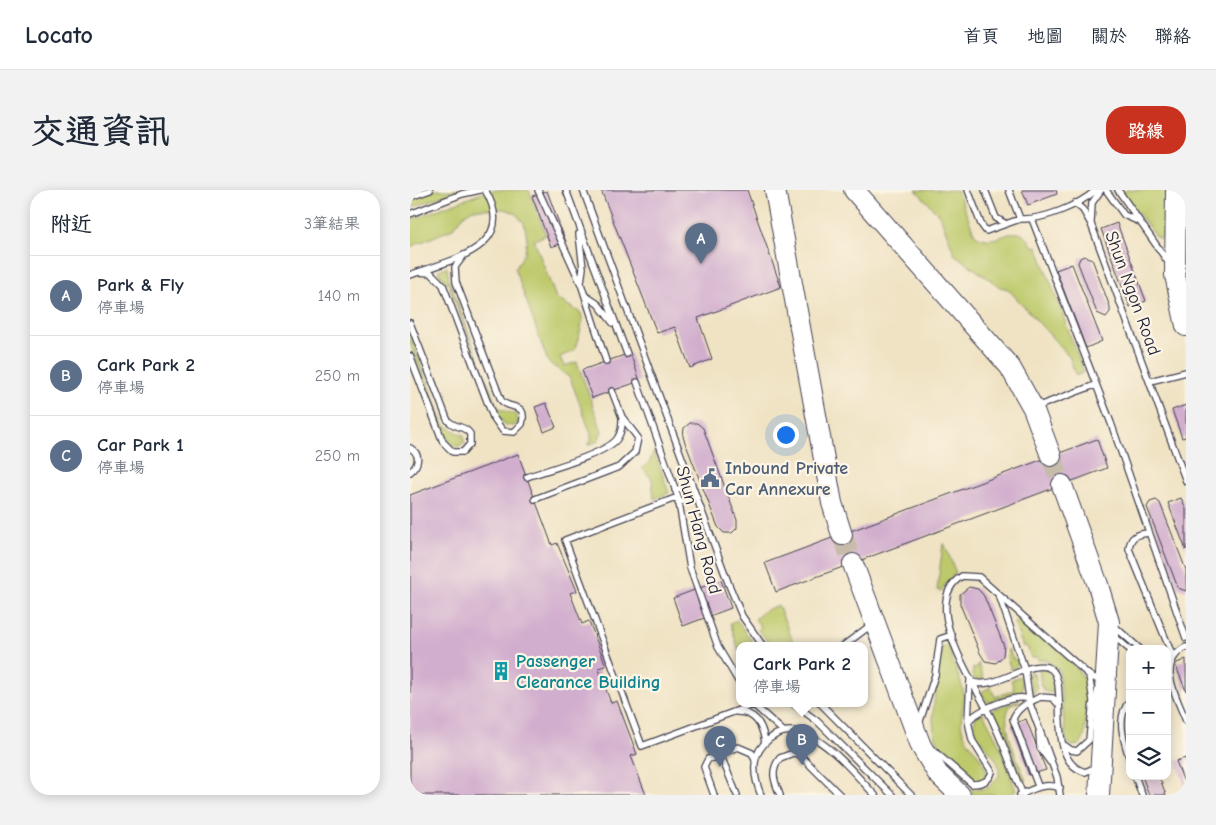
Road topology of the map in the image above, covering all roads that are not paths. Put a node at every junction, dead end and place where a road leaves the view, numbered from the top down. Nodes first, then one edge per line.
1 (428, 190) edge
2 (469, 190) edge
3 (480, 190) edge
4 (485, 190) edge
5 (538, 190) edge
6 (566, 190) edge
7 (583, 190) edge
8 (775, 190) edge
9 (854, 190) edge
10 (968, 190) edge
11 (985, 190) edge
12 (1009, 190) edge
13 (1096, 190) edge
14 (1101, 190) edge
15 (1106, 190) edge
16 (1117, 190) edge
17 (1176, 190) edge
18 (462, 194) junction
19 (410, 197) edge
20 (1075, 203) junction
21 (410, 214) edge
22 (1020, 219) junction
23 (1032, 219) junction
24 (1140, 222) junction
25 (1006, 224) junction
26 (1091, 224) junction
27 (578, 225) junction
28 (464, 255) junction
29 (418, 272) junction
30 (410, 275) edge
31 (1175, 275) junction
32 (581, 284) junction
33 (586, 296) junction
34 (410, 322) edge
35 (1186, 326) edge
36 (619, 334) junction
37 (627, 354) dead end
38 (410, 356) edge
39 (606, 361) dead end
40 (1186, 372) edge
41 (636, 382) dead end
42 (1150, 382) junction
43 (1094, 385) junction
44 (612, 391) dead end
45 (1033, 408) junction
46 (622, 417) junction
47 (410, 448) edge
48 (1051, 456) tunnel mouth
49 (1184, 468) edge
50 (410, 472) edge
51 (527, 477) dead end
52 (1186, 481) edge
53 (691, 485) junction
54 (1062, 486) tunnel mouth
55 (676, 490) junction
56 (696, 497) junction
57 (535, 499) dead end
58 (678, 500) junction
59 (1149, 533) junction
60 (842, 534) tunnel mouth
61 (853, 564) tunnel mouth
62 (998, 594) junction
63 (874, 622) junction
64 (1110, 627) junction
65 (952, 635) junction
66 (1186, 638) edge
67 (760, 642) edge
68 (848, 642) edge
69 (1126, 645) edge
70 (1135, 645) edge
71 (1186, 647) edge
72 (1173, 657) junction
73 (1171, 660) edge
74 (1025, 670) junction
75 (1089, 675) junction
76 (736, 677) edge
77 (970, 681) junction
78 (1107, 684) junction
79 (1171, 687) edge
80 (1029, 701) junction
81 (1058, 704) junction
82 (1126, 706) edge
83 (747, 707) edge
84 (757, 707) edge
85 (799, 707) edge
86 (824, 707) edge
87 (986, 709) junction
88 (735, 712) junction
89 (968, 721) junction
90 (1186, 721) edge
91 (783, 731) junction
92 (916, 735) junction
93 (765, 743) junction
94 (1126, 743) edge
95 (1064, 745) junction
96 (712, 757) junction
97 (755, 760) junction
98 (1102, 762) junction
99 (1136, 780) edge
100 (1038, 786) junction
101 (1060, 788) junction
102 (714, 795) edge
103 (737, 795) edge
104 (761, 795) edge
105 (780, 795) edge
106 (840, 795) edge
107 (875, 795) edge
108 (892, 795) edge
109 (911, 795) edge
110 (960, 795) edge
111 (1022, 795) edge
112 (1060, 795) edge
113 (1099, 795) edge
114 (1142, 795) edge

1 - 19 lane
2 - 18 lane
3 - 18 lane
4 - 28 lane
5 - 32 lane
6 - 27 lane
7 - 53 lane
8 - 60 highway
9 - 45 highway
10 - 25 lane
11 - 25 lane
12 - 22 lane
13 - 20 lane
14 - 26 lane
15 - 16 lane
15 - 24 lane
16 - 24 lane
17 - 31 highway
18 - 21 lane
20 - 23 lane
20 - 26 lane, Shun Ngon Road
22 - 23 lane
22 - 25 lane
23 - 43 lane
24 - 31 lane
26 - 42 lane, Shun Ngon Road
27 - 32 lane
27 - 36 lane
28 - 29 lane
28 - 29 lane
29 - 30 lane
31 - 35 highway
32 - 33 lane
33 - 36 lane
33 - 39 lane
34 - 38 lane
36 - 37 lane
40 - 42 lane
41 - 55 lane, Shun Hang Road
42 - 49 lane, Shun Ngon Road
43 - 45 lane
43 - 59 lane
44 - 46 lane
45 - 48 highway
46 - 51 lane
46 - 57 lane
47 - 50 lane
49 - 52 lane, Shun Ngon Road
53 - 55 lane
53 - 56 lane
54 - 64 highway
55 - 58 lane, Shun Hang Road
56 - 58 lane
56 - 67 lane
58 - 76 lane, Shun Hang Road
58 - 88 lane
59 - 66 lane
59 - 72 lane
61 - 63 highway
62 - 65 lane
62 - 74 lane
62 - 75 lane
63 - 68 lane
63 - 92 highway
64 - 69 lane
64 - 70 lane
64 - 78 highway
65 - 77 lane
65 - 92 lane
71 - 72 lane
72 - 73 lane
74 - 77 lane
74 - 80 lane
74 - 81 lane
75 - 78 lane
75 - 95 lane
77 - 87 lane
77 - 89 lane
78 - 98 highway
79 - 90 lane
80 - 81 lane
80 - 87 lane
80 - 100 lane
80 - 101 lane
81 - 95 lane
82 - 94 lane
83 - 88 lane
84 - 91 lane
85 - 108 lane
86 - 109 lane
87 - 89 lane
87 - 111 lane
88 - 93 lane
89 - 92 lane
91 - 93 lane
91 - 107 lane
92 - 110 highway
93 - 97 lane
95 - 98 lane
96 - 97 lane
96 - 102 lane
96 - 103 lane
97 - 104 lane
98 - 113 highway
99 - 114 lane
100 - 101 lane
100 - 111 lane
101 - 112 lane
105 - 106 lane

